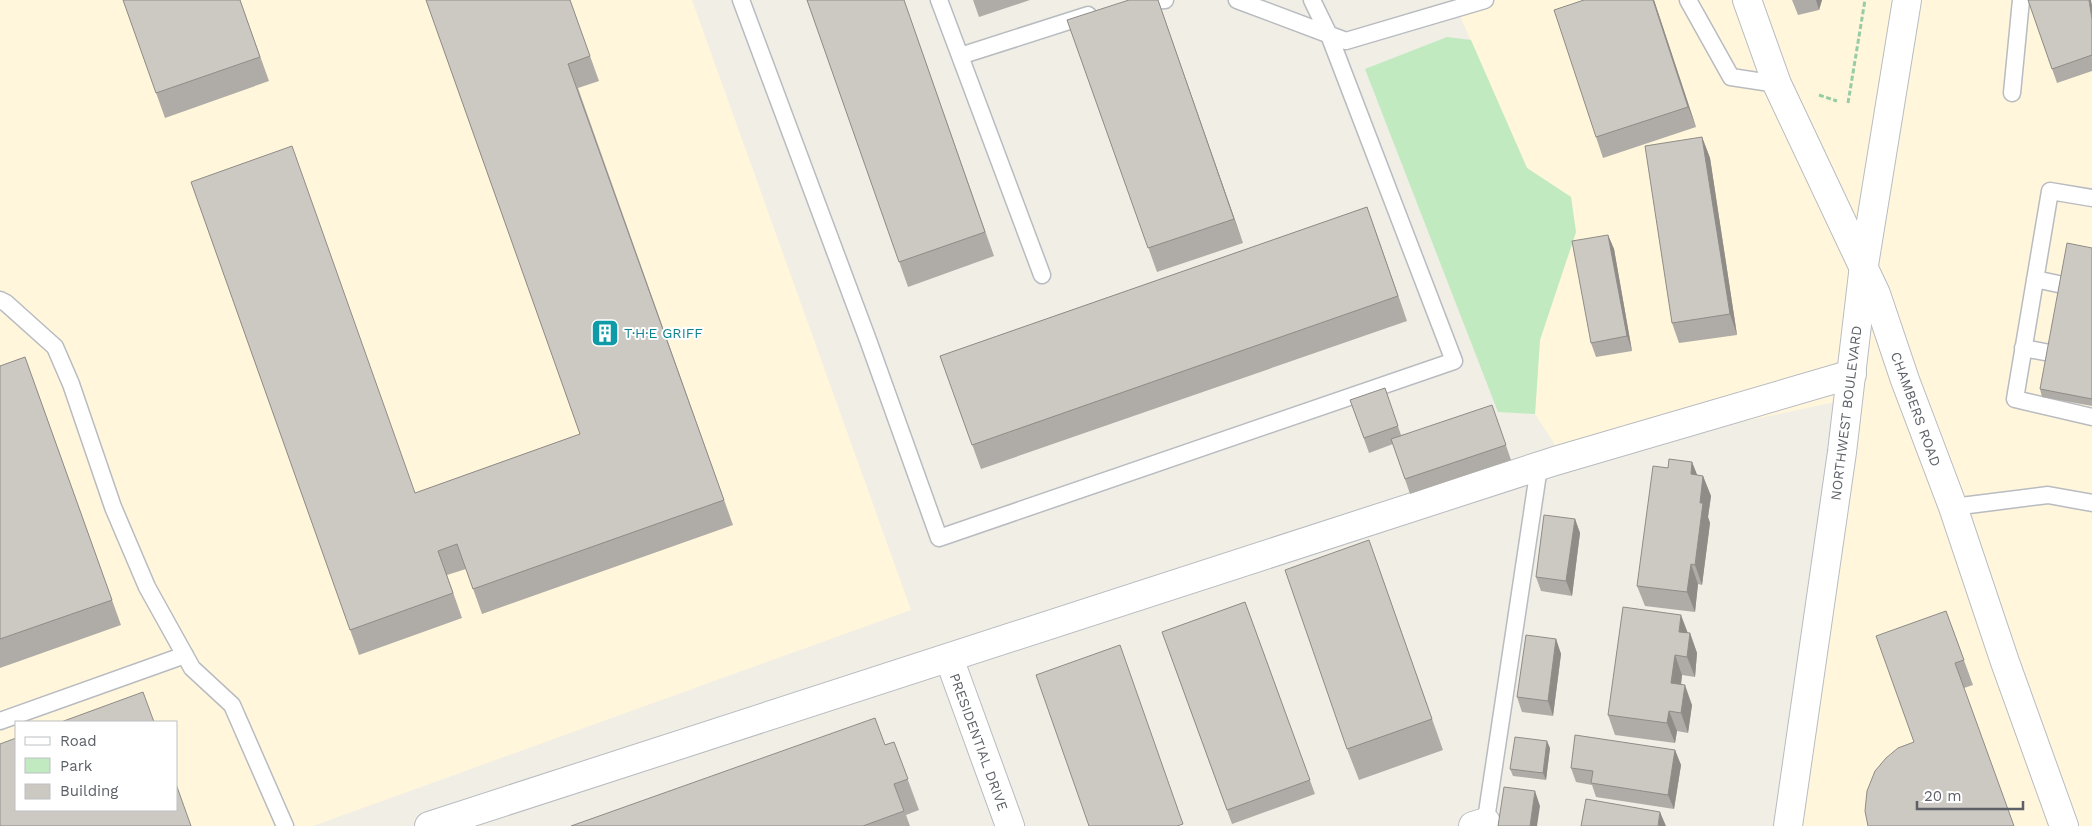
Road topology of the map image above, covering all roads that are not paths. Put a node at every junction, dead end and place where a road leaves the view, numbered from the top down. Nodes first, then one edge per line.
1 (741, 0) edge
2 (939, 0) edge
3 (1165, 0) edge
4 (1237, 0) edge
5 (1312, 0) edge
6 (1485, 0) edge
7 (1688, 0) edge
8 (1747, 0) edge
9 (1907, 0) edge
10 (2021, 0) edge
11 (1125, 3) edge
12 (1106, 9) edge
13 (1329, 35) junction
14 (960, 56) junction
15 (1777, 84) junction
16 (2012, 93) dead end
17 (2092, 198) edge
18 (1864, 265) junction
19 (1042, 275) dead end
20 (2036, 279) junction
21 (2063, 285) edge
22 (0, 300) edge
23 (2023, 348) junction
24 (2050, 353) edge
25 (1852, 374) junction
26 (2092, 417) edge
27 (1539, 467) junction
28 (2092, 503) edge
29 (1953, 507) junction
30 (185, 655) junction
31 (949, 658) junction
32 (0, 721) edge
33 (1481, 825) edge
34 (286, 826) edge
35 (429, 826) edge
36 (1010, 826) edge
37 (1788, 826) edge
38 (2064, 826) edge

1 - 13 lane
2 - 14 lane
3 - 11 lane
4 - 13 lane
5 - 13 lane
6 - 13 lane
7 - 15 lane
8 - 15 street, CHAMBERS ROAD
9 - 18 street, NORTHWEST BOULEVARD
10 - 16 lane
12 - 14 lane
14 - 19 lane
15 - 18 street, CHAMBERS ROAD
17 - 20 lane
18 - 25 street, NORTHWEST BOULEVARD
18 - 29 street, CHAMBERS ROAD
20 - 21 lane
20 - 23 lane
22 - 30 lane
23 - 24 lane
23 - 26 lane
25 - 27 street
25 - 37 street, NORTHWEST BOULEVARD
27 - 31 street
27 - 33 lane
28 - 29 lane
29 - 38 street, CHAMBERS ROAD
30 - 32 lane
30 - 34 lane
31 - 35 street
31 - 36 street, PRESIDENTIAL DRIVE

